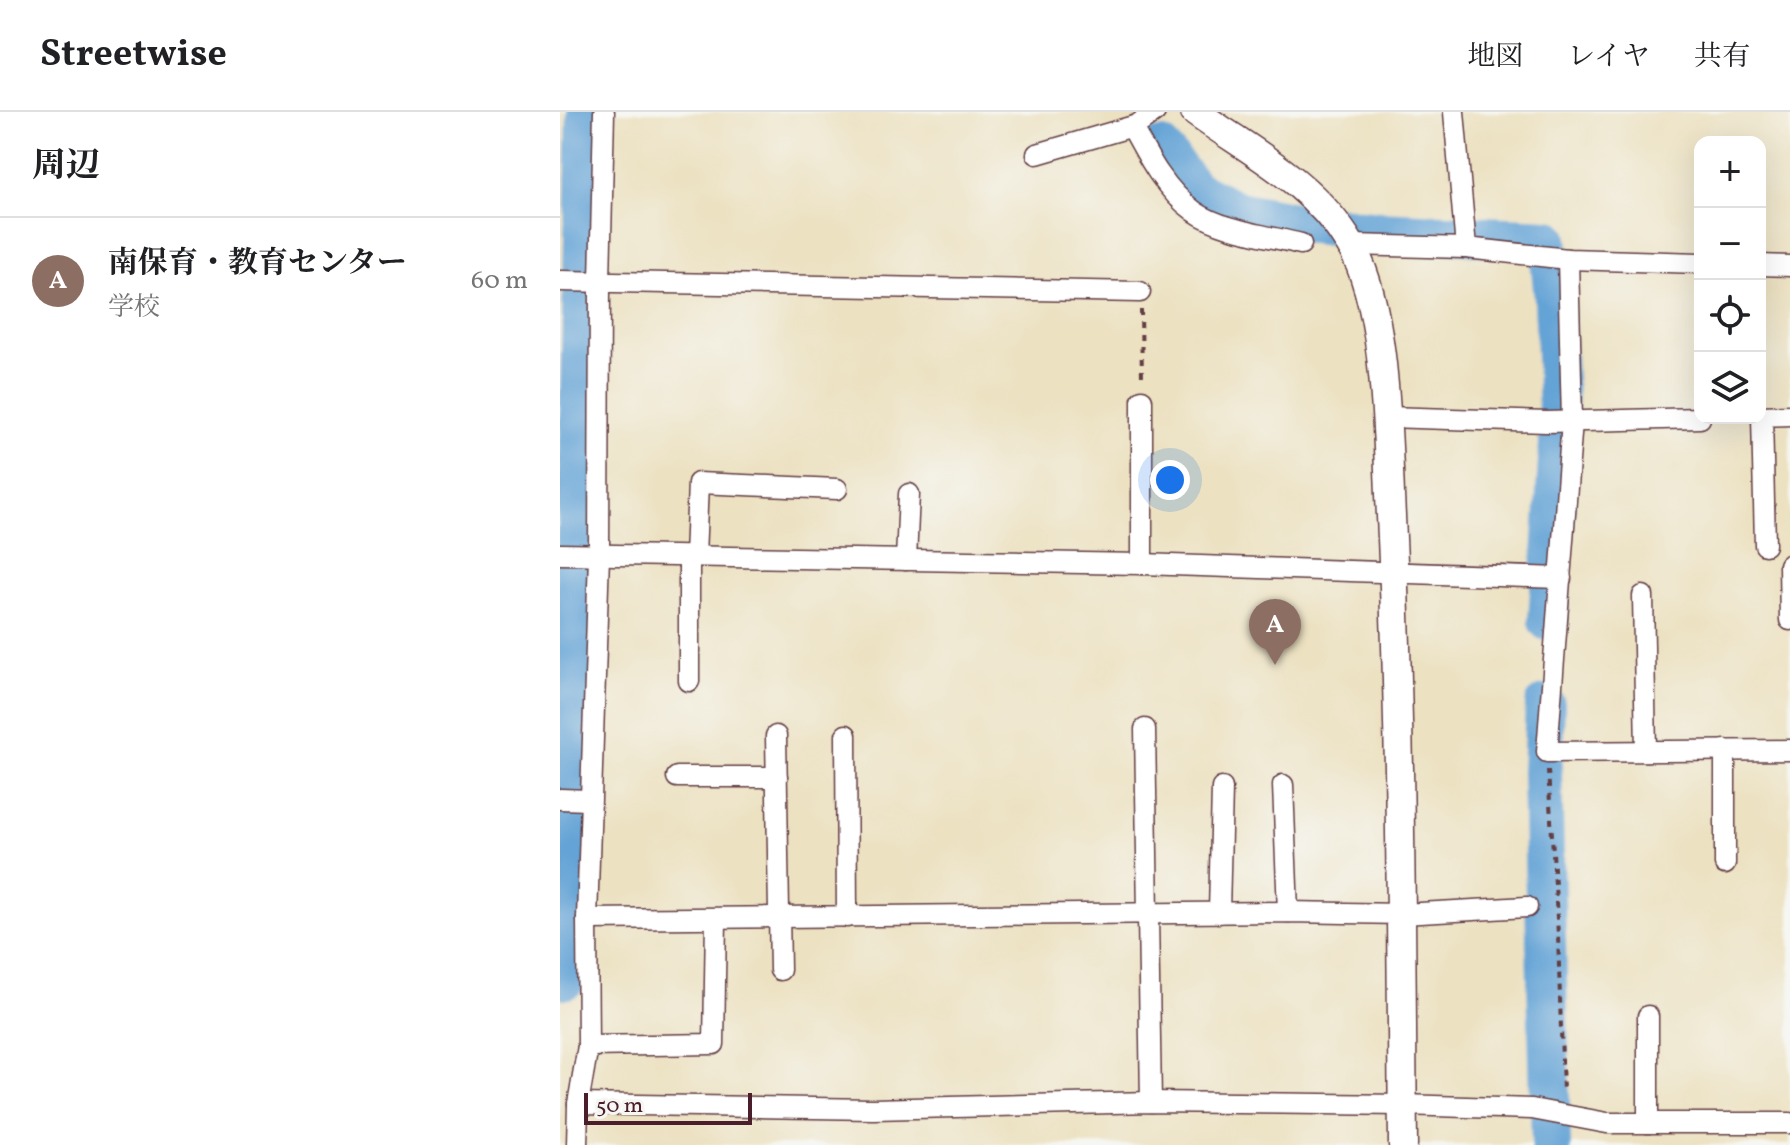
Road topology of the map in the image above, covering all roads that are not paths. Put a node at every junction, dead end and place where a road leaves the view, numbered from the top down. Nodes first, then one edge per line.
1 (604, 112) edge
2 (1155, 112) edge
3 (1195, 112) edge
4 (1454, 112) edge
5 (1132, 127) junction
6 (1037, 154) dead end
7 (1301, 244) dead end
8 (1351, 245) junction
9 (1466, 248) junction
10 (1568, 259) junction
11 (1694, 263) edge
12 (1766, 265) edge
13 (1790, 266) edge
14 (560, 281) edge
15 (600, 281) junction
16 (1140, 292) road end
17 (1142, 400) road end
18 (1790, 415) edge
19 (1766, 416) edge
20 (1386, 417) junction
21 (1694, 418) edge
22 (1572, 421) junction
23 (1761, 424) edge
24 (837, 489) dead end
25 (909, 494) dead end
26 (1765, 545) dead end
27 (560, 554) edge
28 (599, 556) junction
29 (692, 557) junction
30 (906, 560) junction
31 (1142, 564) junction
32 (1789, 565) edge
33 (1394, 573) junction
34 (1554, 577) junction
35 (1643, 596) dead end
36 (1790, 620) edge
37 (689, 681) dead end
38 (1145, 729) dead end
39 (846, 735) dead end
40 (776, 736) dead end
41 (1725, 750) junction
42 (1790, 750) edge
43 (1646, 751) junction
44 (677, 777) dead end
45 (777, 777) junction
46 (1283, 785) dead end
47 (1222, 788) dead end
48 (560, 799) edge
49 (589, 800) junction
50 (1725, 864) dead end
51 (1527, 907) dead end
52 (1288, 912) junction
53 (1219, 913) junction
54 (1147, 914) junction
55 (1402, 914) junction
56 (847, 917) junction
57 (779, 918) junction
58 (587, 919) junction
59 (716, 919) junction
60 (780, 970) dead end
61 (1648, 1016) dead end
62 (588, 1046) junction
63 (1151, 1102) junction
64 (578, 1104) junction
65 (1402, 1105) junction
66 (1648, 1123) junction
67 (1790, 1123) edge
68 (577, 1145) edge
69 (1403, 1145) edge

1 - 15 street
2 - 5 street
3 - 8 street
4 - 9 street
5 - 6 street
5 - 7 street
8 - 9 street
8 - 20 street
9 - 10 street
10 - 11 street
10 - 22 street
12 - 13 street
14 - 15 street
15 - 16 street
15 - 28 street
17 - 31 street
18 - 19 street
20 - 22 street
20 - 33 street
21 - 22 street
22 - 34 street
23 - 26 street
24 - 29 street
25 - 30 street
27 - 28 street
28 - 29 street
28 - 49 street
29 - 30 street
29 - 37 street
30 - 31 street
31 - 33 street
32 - 36 street
33 - 34 street
33 - 55 street
34 - 43 street
35 - 43 street
38 - 54 street
39 - 56 street
40 - 45 street
41 - 42 street
41 - 43 street
41 - 50 street
44 - 45 street
45 - 57 street
46 - 52 street
47 - 53 street
48 - 49 street
49 - 58 street
51 - 55 street
52 - 53 street
52 - 55 street
53 - 54 street
54 - 56 street
54 - 63 street
55 - 65 street
56 - 57 street
57 - 59 street
57 - 60 street
58 - 59 street
58 - 62 street
59 - 62 street
61 - 66 street
62 - 64 street
63 - 64 street
63 - 65 street
64 - 68 street
65 - 66 street
65 - 69 street
66 - 67 street

